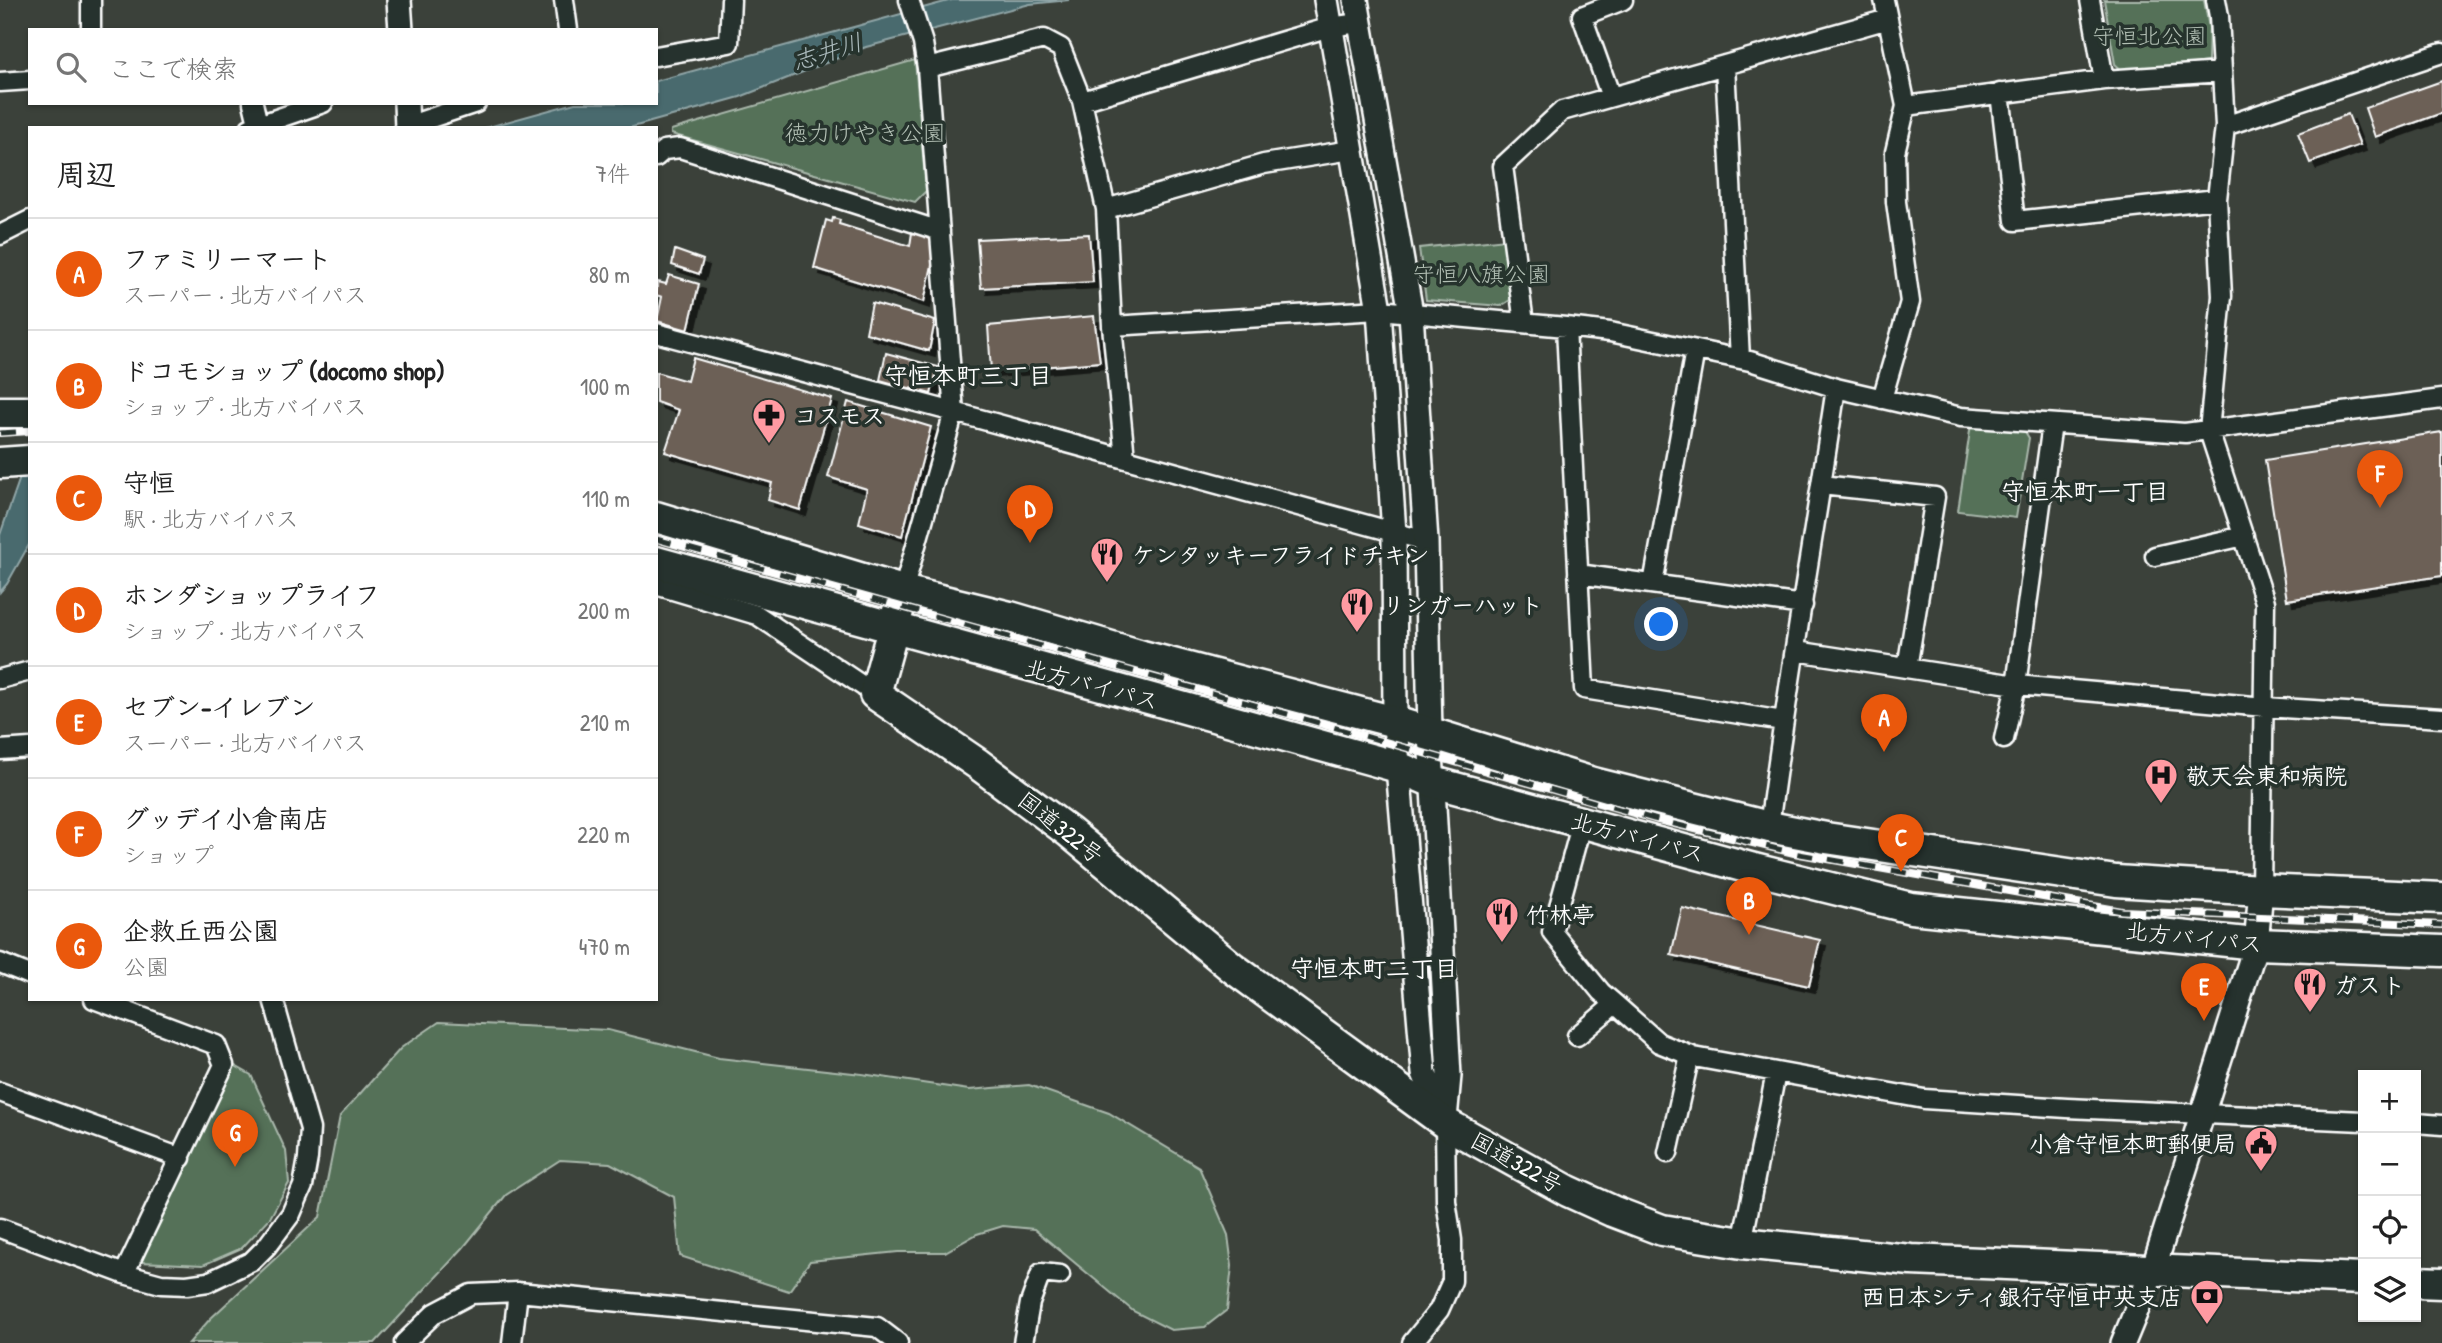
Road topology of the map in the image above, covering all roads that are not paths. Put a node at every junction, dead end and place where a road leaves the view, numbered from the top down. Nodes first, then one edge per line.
1 (91, 0) edge
2 (399, 0) edge
3 (564, 0) edge
4 (731, 0) edge
5 (1326, 0) edge
6 (1356, 0) edge
7 (1623, 0) edge
8 (1884, 0) edge
9 (2090, 0) edge
10 (2216, 0) edge
11 (909, 2) edge
12 (1888, 19) junction
13 (1359, 23) junction
14 (1330, 27) junction
15 (91, 28) edge
16 (401, 28) edge
17 (568, 28) edge
18 (2442, 53) edge
19 (658, 56) edge
20 (1725, 65) junction
21 (928, 68) junction
22 (2222, 72) junction
23 (28, 80) edge
24 (2104, 80) junction
25 (0, 82) edge
26 (2000, 93) junction
27 (1611, 97) junction
28 (1082, 101) junction
29 (253, 105) edge
30 (317, 105) edge
31 (467, 105) edge
32 (1906, 106) junction
33 (406, 119) edge
34 (254, 126) edge
35 (2225, 126) junction
36 (1351, 150) junction
37 (658, 155) edge
38 (2217, 198) junction
39 (1106, 209) junction
40 (28, 221) edge
41 (940, 230) junction
42 (0, 235) edge
43 (1379, 310) junction
44 (1410, 313) junction
45 (1524, 323) junction
46 (1112, 326) junction
47 (1566, 327) junction
48 (658, 334) edge
49 (1695, 349) junction
50 (1740, 359) junction
51 (1836, 388) junction
52 (2442, 398) edge
53 (1882, 399) junction
54 (954, 412) junction
55 (2052, 424) junction
56 (2209, 430) junction
57 (1125, 458) junction
58 (1821, 485) junction
59 (658, 518) edge
60 (1394, 533) junction
61 (2244, 536) junction
62 (1426, 541) junction
63 (2155, 556) dead end
64 (658, 563) edge
65 (1578, 574) junction
66 (1653, 584) junction
67 (658, 586) edge
68 (903, 591) junction
69 (1803, 605) junction
70 (893, 629) junction
71 (1796, 651) junction
72 (1907, 668) junction
73 (28, 672) edge
74 (0, 679) edge
75 (2016, 685) junction
76 (875, 694) junction
77 (2265, 707) junction
78 (2442, 718) edge
79 (1783, 721) junction
80 (1395, 722) junction
81 (1430, 734) junction
82 (2004, 739) dead end
83 (28, 748) edge
84 (0, 750) edge
85 (1398, 768) junction
86 (1433, 782) junction
87 (1582, 822) junction
88 (1769, 827) junction
89 (2261, 890) junction
90 (2442, 898) edge
91 (2256, 944) junction
92 (2442, 951) edge
93 (0, 964) edge
94 (28, 974) edge
95 (99, 1001) edge
96 (274, 1001) edge
97 (1615, 1004) junction
98 (1577, 1036) dead end
99 (1690, 1055) junction
100 (1776, 1073) junction
101 (0, 1092) edge
102 (2203, 1114) junction
103 (2358, 1121) edge
104 (1445, 1123) junction
105 (2421, 1124) edge
106 (2442, 1125) edge
107 (1668, 1153) dead end
108 (181, 1158) junction
109 (0, 1228) edge
110 (1742, 1244) junction
111 (2153, 1270) junction
112 (124, 1274) junction
113 (1060, 1275) dead end
114 (2358, 1279) edge
115 (2421, 1282) edge
116 (2442, 1283) edge
117 (518, 1292) junction
118 (404, 1343) edge
119 (512, 1343) edge
120 (898, 1343) edge
121 (1023, 1343) edge
122 (1412, 1343) edge
123 (2123, 1343) edge

1 - 15 street
2 - 16 street
3 - 17 street
4 - 19 street
5 - 14 street
6 - 13 street
7 - 27 street
8 - 12 street
9 - 24 street
10 - 22 street
11 - 21 street
12 - 20 street
12 - 32 street
13 - 14 street
13 - 44 street
14 - 28 street
14 - 36 street
18 - 35 street
20 - 27 street
20 - 50 street
21 - 28 street
21 - 41 street
22 - 24 street
22 - 35 street
23 - 25 street
24 - 26 street
26 - 32 street
26 - 38 street
27 - 45 street
28 - 39 street
29 - 34 street
30 - 34 street
31 - 33 street
32 - 53 street
35 - 38 street
36 - 39 street
36 - 43 street
37 - 41 street
38 - 56 street
39 - 46 street
40 - 42 street
41 - 54 street
43 - 44 street
43 - 46 street
43 - 60 street
44 - 45 street
44 - 62 street
45 - 47 street
46 - 57 street
47 - 49 street
47 - 65 street
48 - 54 street
49 - 50 street
49 - 66 street
50 - 51 street
51 - 53 street
51 - 58 street
52 - 56 street
53 - 55 street
54 - 57 street
54 - 68 street
55 - 56 street
55 - 75 street
56 - 61 street
57 - 60 street
58 - 69 street
58 - 72 street
59 - 68 highway
60 - 62 street
60 - 80 street
61 - 63 street
61 - 77 street
62 - 81 street
64 - 70 highway
65 - 66 street
65 - 79 street
66 - 69 street
67 - 76 street
68 - 70 highway
68 - 80 highway, 北方バイパス
69 - 71 street
70 - 76 highway
70 - 85 highway, 北方バイパス
71 - 72 street
71 - 79 street
72 - 75 street
73 - 74 street
75 - 77 street
75 - 82 street
76 - 104 highway, 国道322号
77 - 78 street
77 - 89 street
79 - 88 street
80 - 81 highway, 北方バイパス
80 - 85 street
81 - 86 street
81 - 88 highway, 北方バイパス
83 - 84 street
85 - 86 highway, 北方バイパス
85 - 104 street
86 - 87 highway, 北方バイパス
86 - 104 street
87 - 91 highway, 北方バイパス
87 - 97 street
88 - 89 highway, 北方バイパス
89 - 90 highway, 北方バイパス
89 - 91 street
91 - 92 highway, 北方バイパス
91 - 102 street
93 - 94 street
95 - 108 street
96 - 112 street
97 - 98 street
97 - 99 street
99 - 100 street
99 - 107 street
100 - 102 street
100 - 110 street
101 - 108 street
102 - 103 street
102 - 111 street
104 - 110 highway, 国道322号
104 - 122 street
105 - 106 street
108 - 112 street
109 - 112 street
110 - 111 highway, 国道322号
111 - 114 highway, 国道322号
111 - 123 street
113 - 121 street
115 - 116 highway
117 - 118 street
117 - 119 street
117 - 120 street

